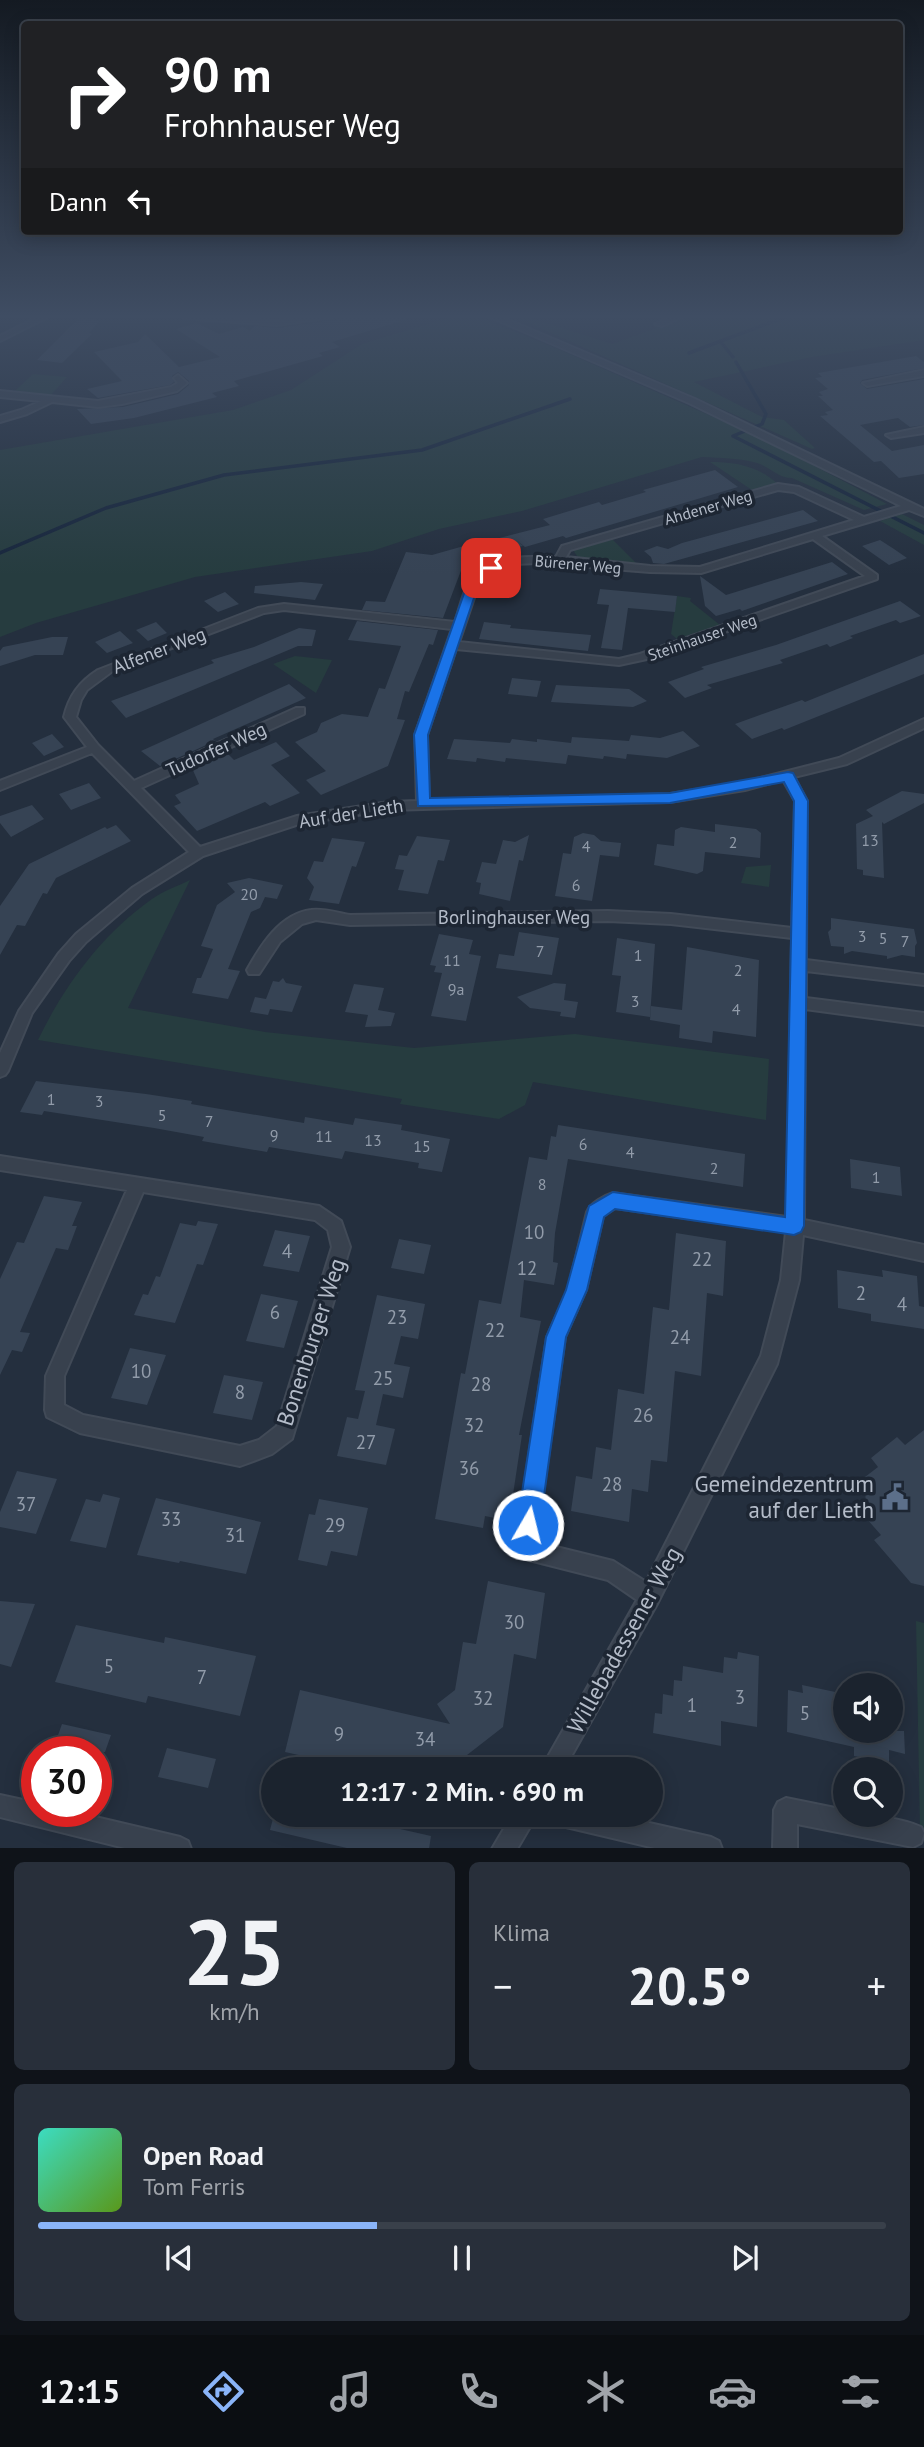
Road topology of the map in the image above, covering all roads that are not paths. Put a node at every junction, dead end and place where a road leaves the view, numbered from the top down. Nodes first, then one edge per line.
1 (46, 402) edge
2 (77, 402) edge
3 (112, 402) edge
4 (694, 402) edge
5 (0, 419) edge
6 (924, 430) edge
7 (891, 435) dead end
8 (908, 507) junction
9 (924, 513) edge
10 (862, 520) junction
11 (814, 535) junction
12 (559, 562) junction
13 (457, 626) junction
14 (452, 645) junction
15 (300, 711) dead end
16 (924, 723) edge
17 (94, 748) junction
18 (788, 776) junction
19 (0, 786) edge
20 (132, 788) junction
21 (423, 803) junction
22 (198, 853) junction
23 (799, 934) junction
24 (799, 965) junction
25 (254, 970) dead end
26 (924, 980) edge
27 (799, 1003) junction
28 (924, 1019) edge
29 (0, 1071) edge
30 (0, 1163) edge
31 (137, 1185) junction
32 (794, 1226) junction
33 (924, 1253) edge
34 (650, 1597) junction
35 (559, 1757) edge
36 (0, 1805) edge
37 (517, 1827) edge
38 (617, 1827) edge
39 (913, 1835) dead end
40 (176, 1848) edge
41 (504, 1848) edge
42 (707, 1848) edge
43 (785, 1848) edge

1 - 5 street
2 - 3 street
4 - 8 street
6 - 7 street
8 - 9 street
8 - 10 street, Bürener Weg
10 - 11 street, Bürener Weg
10 - 12 street, Ahdener Weg
11 - 12 street, Bürener Weg
11 - 14 street, Steinhauser Weg
12 - 13 street, Bürener Weg
13 - 14 street, Bürener Weg
13 - 17 street, Alfener Weg
14 - 21 street, Bürener Weg
15 - 20 street, Tudorfer Weg
16 - 18 street, Auf der Lieth
17 - 19 street
17 - 20 street, Alfener Weg
18 - 21 street, Auf der Lieth
18 - 23 street, Willebadessener Weg
20 - 22 street, Alfener Weg
21 - 22 street, Auf der Lieth
22 - 29 street, Auf der Lieth
23 - 24 street, Willebadessener Weg
23 - 25 street, Borlinghauser Weg
24 - 26 street
24 - 27 street, Willebadessener Weg
27 - 28 street
27 - 32 street, Willebadessener Weg
30 - 31 street, Bonenburger Weg
31 - 31 street, Bonenburger Weg
32 - 33 street
32 - 34 street, Willebadessener Weg
32 - 34 street
34 - 35 street, Willebadessener Weg
36 - 40 street
37 - 41 street
38 - 42 street
39 - 43 street

